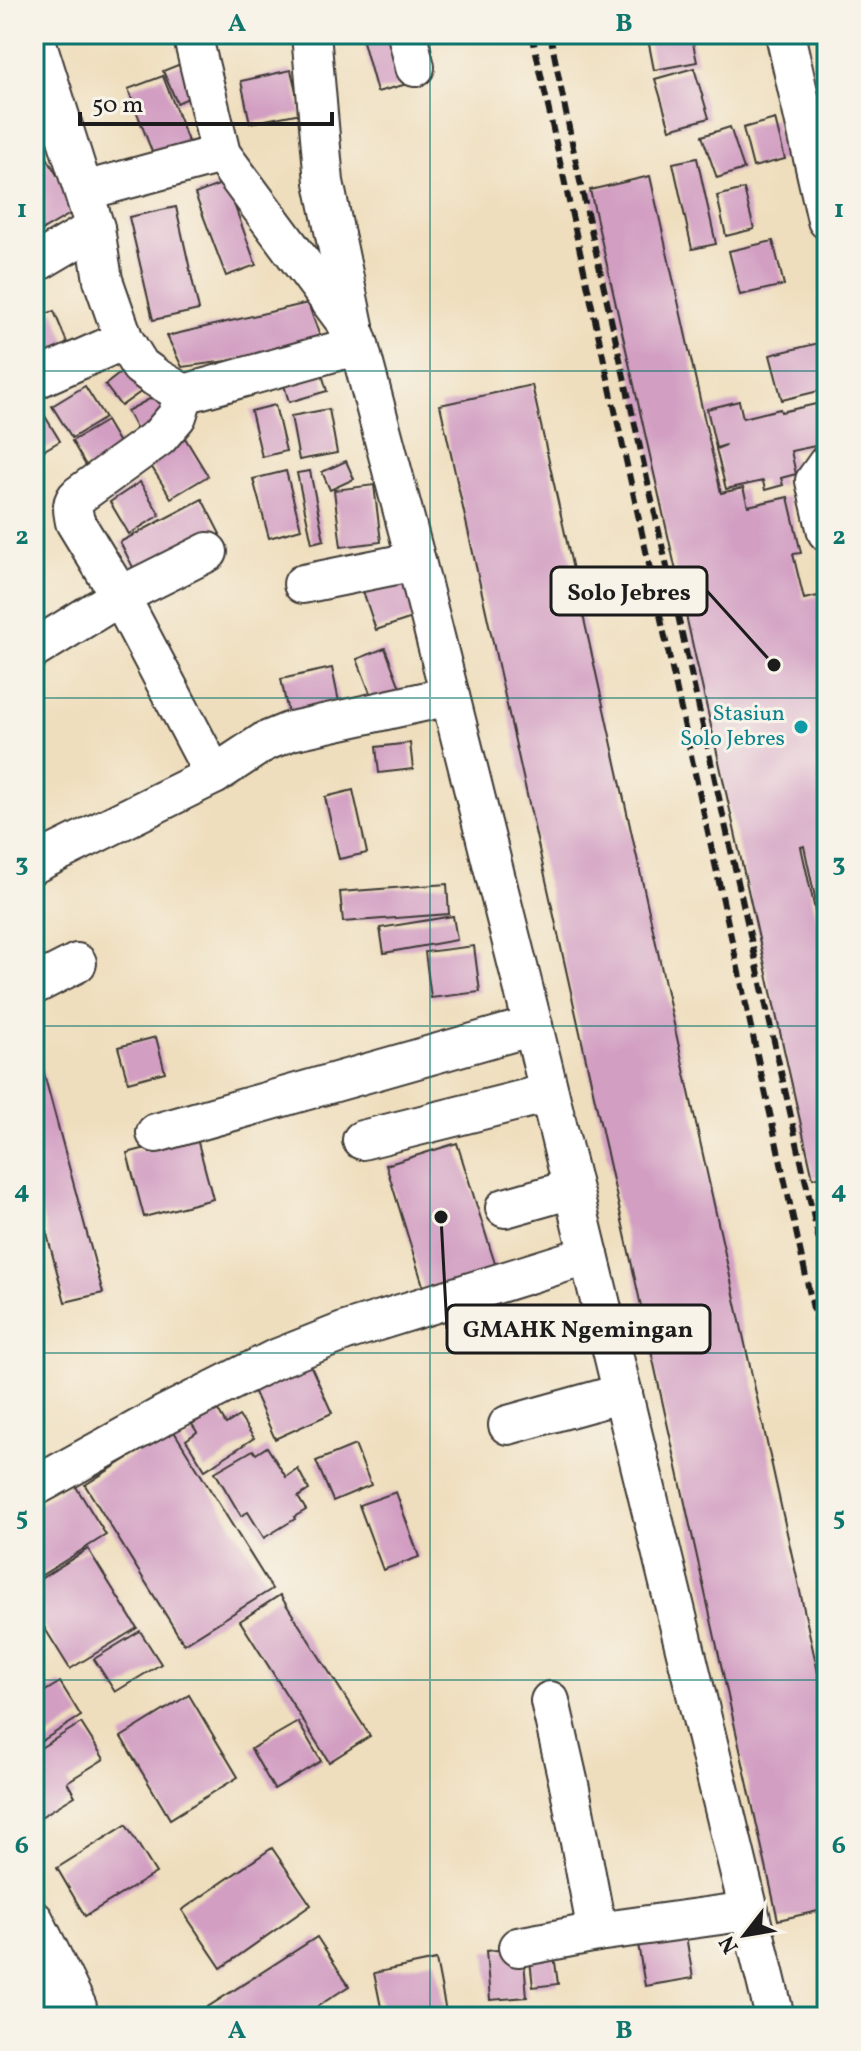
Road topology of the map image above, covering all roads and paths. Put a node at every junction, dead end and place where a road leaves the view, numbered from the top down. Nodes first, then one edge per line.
1 (34, 34) edge
2 (192, 34) edge
3 (311, 34) edge
4 (785, 34) edge
5 (221, 154) junction
6 (84, 191) junction
7 (827, 220) edge
8 (95, 228) junction
9 (34, 264) edge
10 (124, 340) junction
11 (358, 341) junction
12 (34, 380) edge
13 (184, 394) junction
14 (827, 464) edge
15 (827, 532) edge
16 (208, 552) dead end
17 (416, 561) junction
18 (303, 584) dead end
19 (120, 596) junction
20 (34, 649) edge
21 (450, 696) junction
22 (214, 775) junction
23 (34, 864) edge
24 (77, 963) dead end
25 (34, 985) edge
26 (533, 1026) junction
27 (549, 1093) junction
28 (156, 1133) dead end
29 (362, 1140) dead end
30 (572, 1189) junction
31 (505, 1208) dead end
32 (589, 1255) junction
33 (623, 1393) junction
34 (508, 1425) dead end
35 (34, 1487) edge
36 (550, 1701) dead end
37 (749, 1911) junction
38 (34, 1920) edge
39 (597, 1932) junction
40 (518, 1947) dead end
41 (34, 1971) edge
42 (69, 2017) edge
43 (82, 2017) edge
44 (775, 2017) edge

1 - 6 street
2 - 5 street
3 - 11 street
4 - 7 street
5 - 6 street
5 - 11 street
6 - 8 street
8 - 9 street
8 - 10 street
10 - 12 street
10 - 13 street
11 - 13 street
11 - 17 street
13 - 19 street
14 - 15 street
16 - 19 street
17 - 18 street
17 - 21 street
19 - 20 street
19 - 22 street
21 - 22 street
21 - 26 street
22 - 23 street
24 - 25 street
26 - 27 street
26 - 28 street
27 - 29 street
27 - 30 street
30 - 31 street
30 - 32 street
32 - 33 street
32 - 35 street
33 - 34 street
33 - 37 street
36 - 39 street
37 - 39 street
37 - 44 street
38 - 43 street
39 - 40 street
41 - 42 main road

